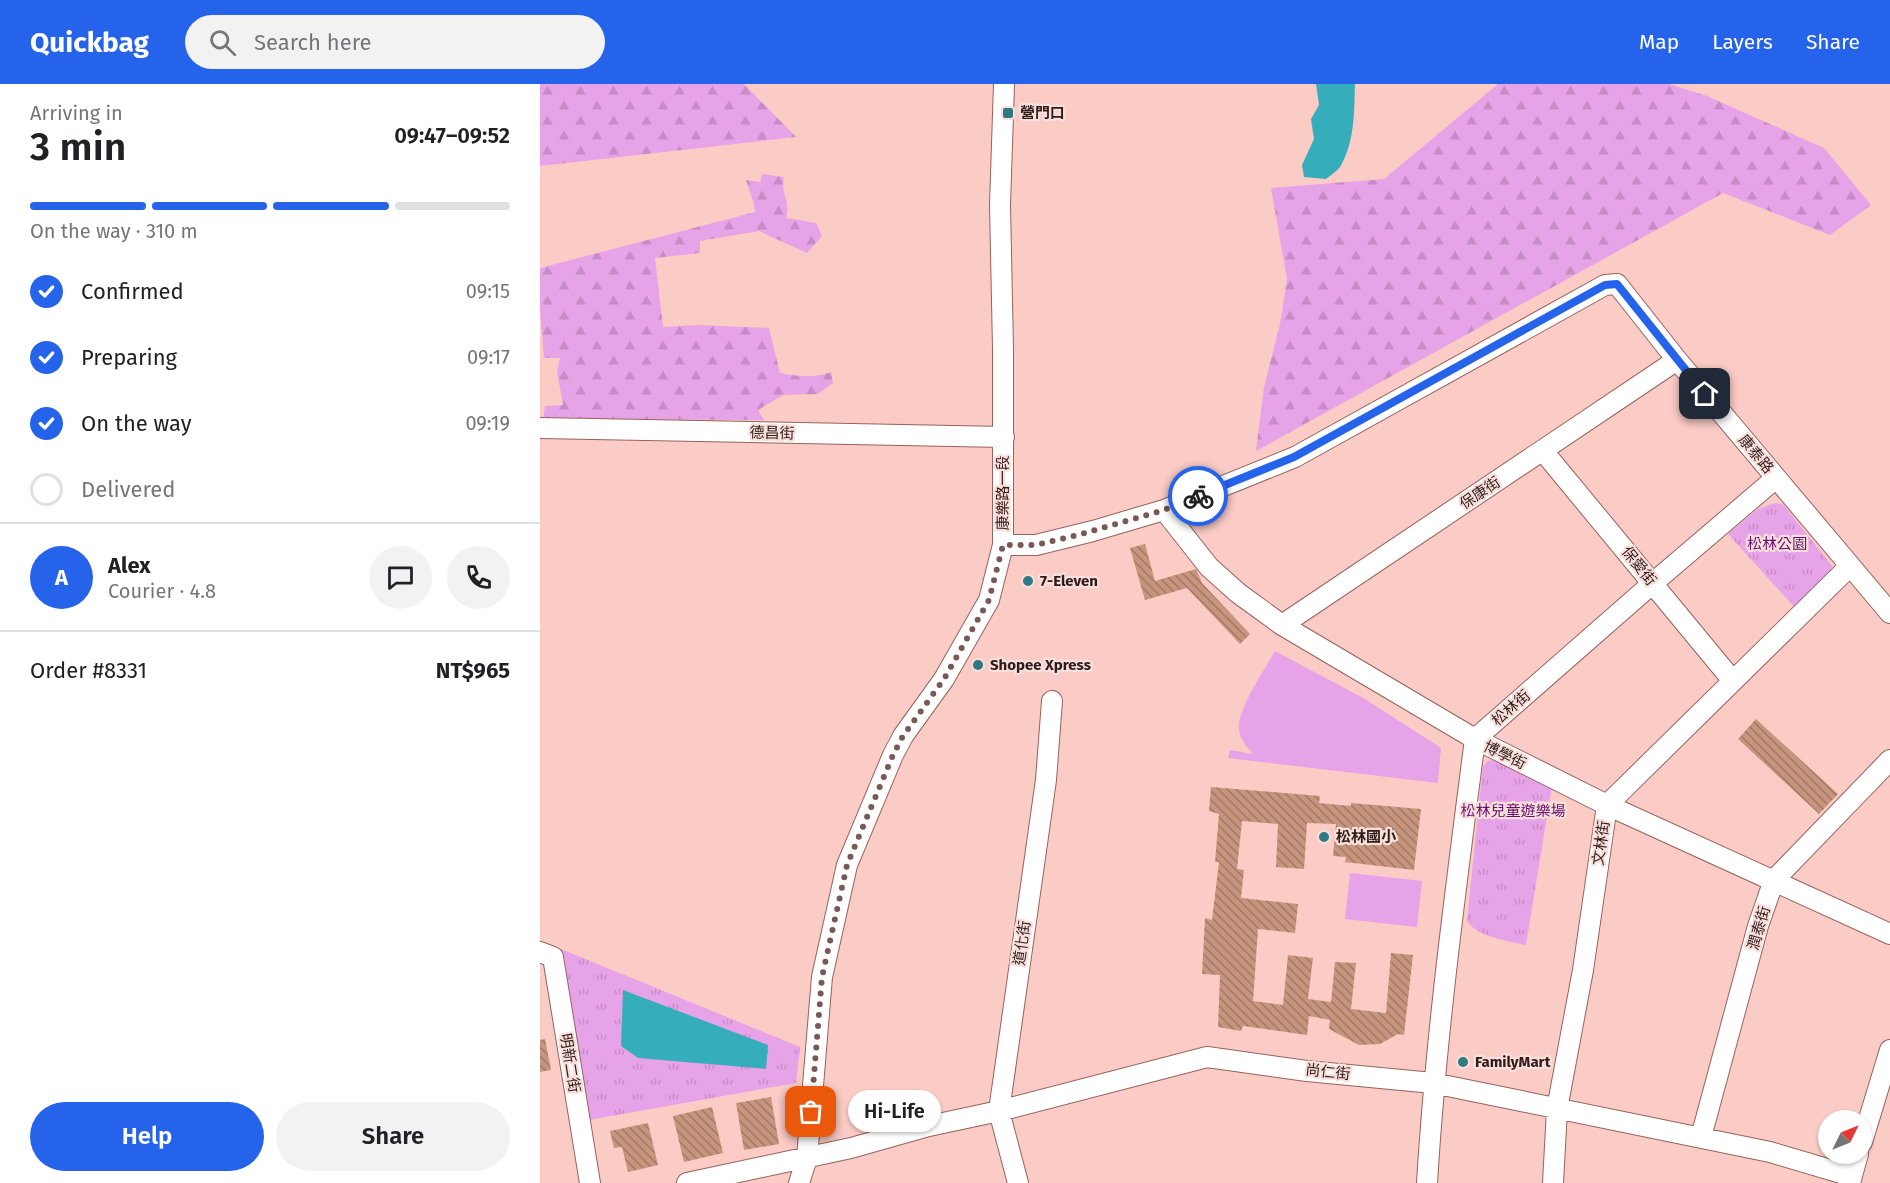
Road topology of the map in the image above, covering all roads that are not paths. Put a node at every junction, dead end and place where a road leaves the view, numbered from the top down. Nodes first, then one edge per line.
1 (1005, 84) edge
2 (1677, 360) junction
3 (540, 428) edge
4 (1004, 437) junction
5 (1543, 451) junction
6 (1776, 478) junction
7 (1164, 510) junction
8 (1003, 545) junction
9 (1850, 566) junction
10 (1653, 583) junction
11 (1890, 613) edge
12 (1282, 625) junction
13 (1733, 681) junction
14 (1052, 701) dead end
15 (1475, 740) junction
16 (1890, 760) edge
17 (1607, 805) junction
18 (1774, 880) junction
19 (1890, 934) edge
20 (540, 952) edge
21 (1890, 1050) edge
22 (1433, 1083) junction
23 (1557, 1109) junction
24 (1872, 1110) edge
25 (999, 1111) junction
26 (1701, 1137) junction
27 (807, 1158) junction
28 (1855, 1164) edge
29 (1850, 1180) edge
30 (590, 1183) edge
31 (687, 1183) edge
32 (799, 1183) edge
33 (1018, 1183) edge
34 (1427, 1183) edge
35 (1553, 1183) edge

1 - 4 street, 康樂路一段
2 - 5 street, 保康街
2 - 6 street, 康泰路
2 - 7 street, 康泰路
3 - 4 street, 德昌街
4 - 8 street, 康樂路一段
5 - 10 street, 保愛街
5 - 12 street, 保康街
6 - 9 street, 康泰路
6 - 10 street, 松林街
7 - 8 street, 康泰路
7 - 12 street, 博學街
8 - 27 street, 康樂路一段
9 - 11 street, 康泰路
9 - 13 street, 文林街
10 - 13 street, 保愛街
10 - 15 street, 松林街
12 - 15 street, 博學街
13 - 17 street, 文林街
14 - 25 street, 道化街
15 - 17 street, 博學街
15 - 22 street
16 - 18 street, 潤泰街
17 - 18 street, 博學街
17 - 23 street, 文林街
18 - 19 street, 博學街
18 - 26 street, 潤泰街
20 - 30 street, 明新二街
21 - 24 street
22 - 23 street, 尚仁街
22 - 25 street, 尚仁街
22 - 34 street
23 - 26 street, 尚仁街
23 - 35 street, 文林街
25 - 27 street, 尚仁街
25 - 33 street, 道化街
26 - 29 street, 尚仁街
27 - 31 street, 尚仁街
27 - 32 street, 康樂路一段
28 - 29 street

